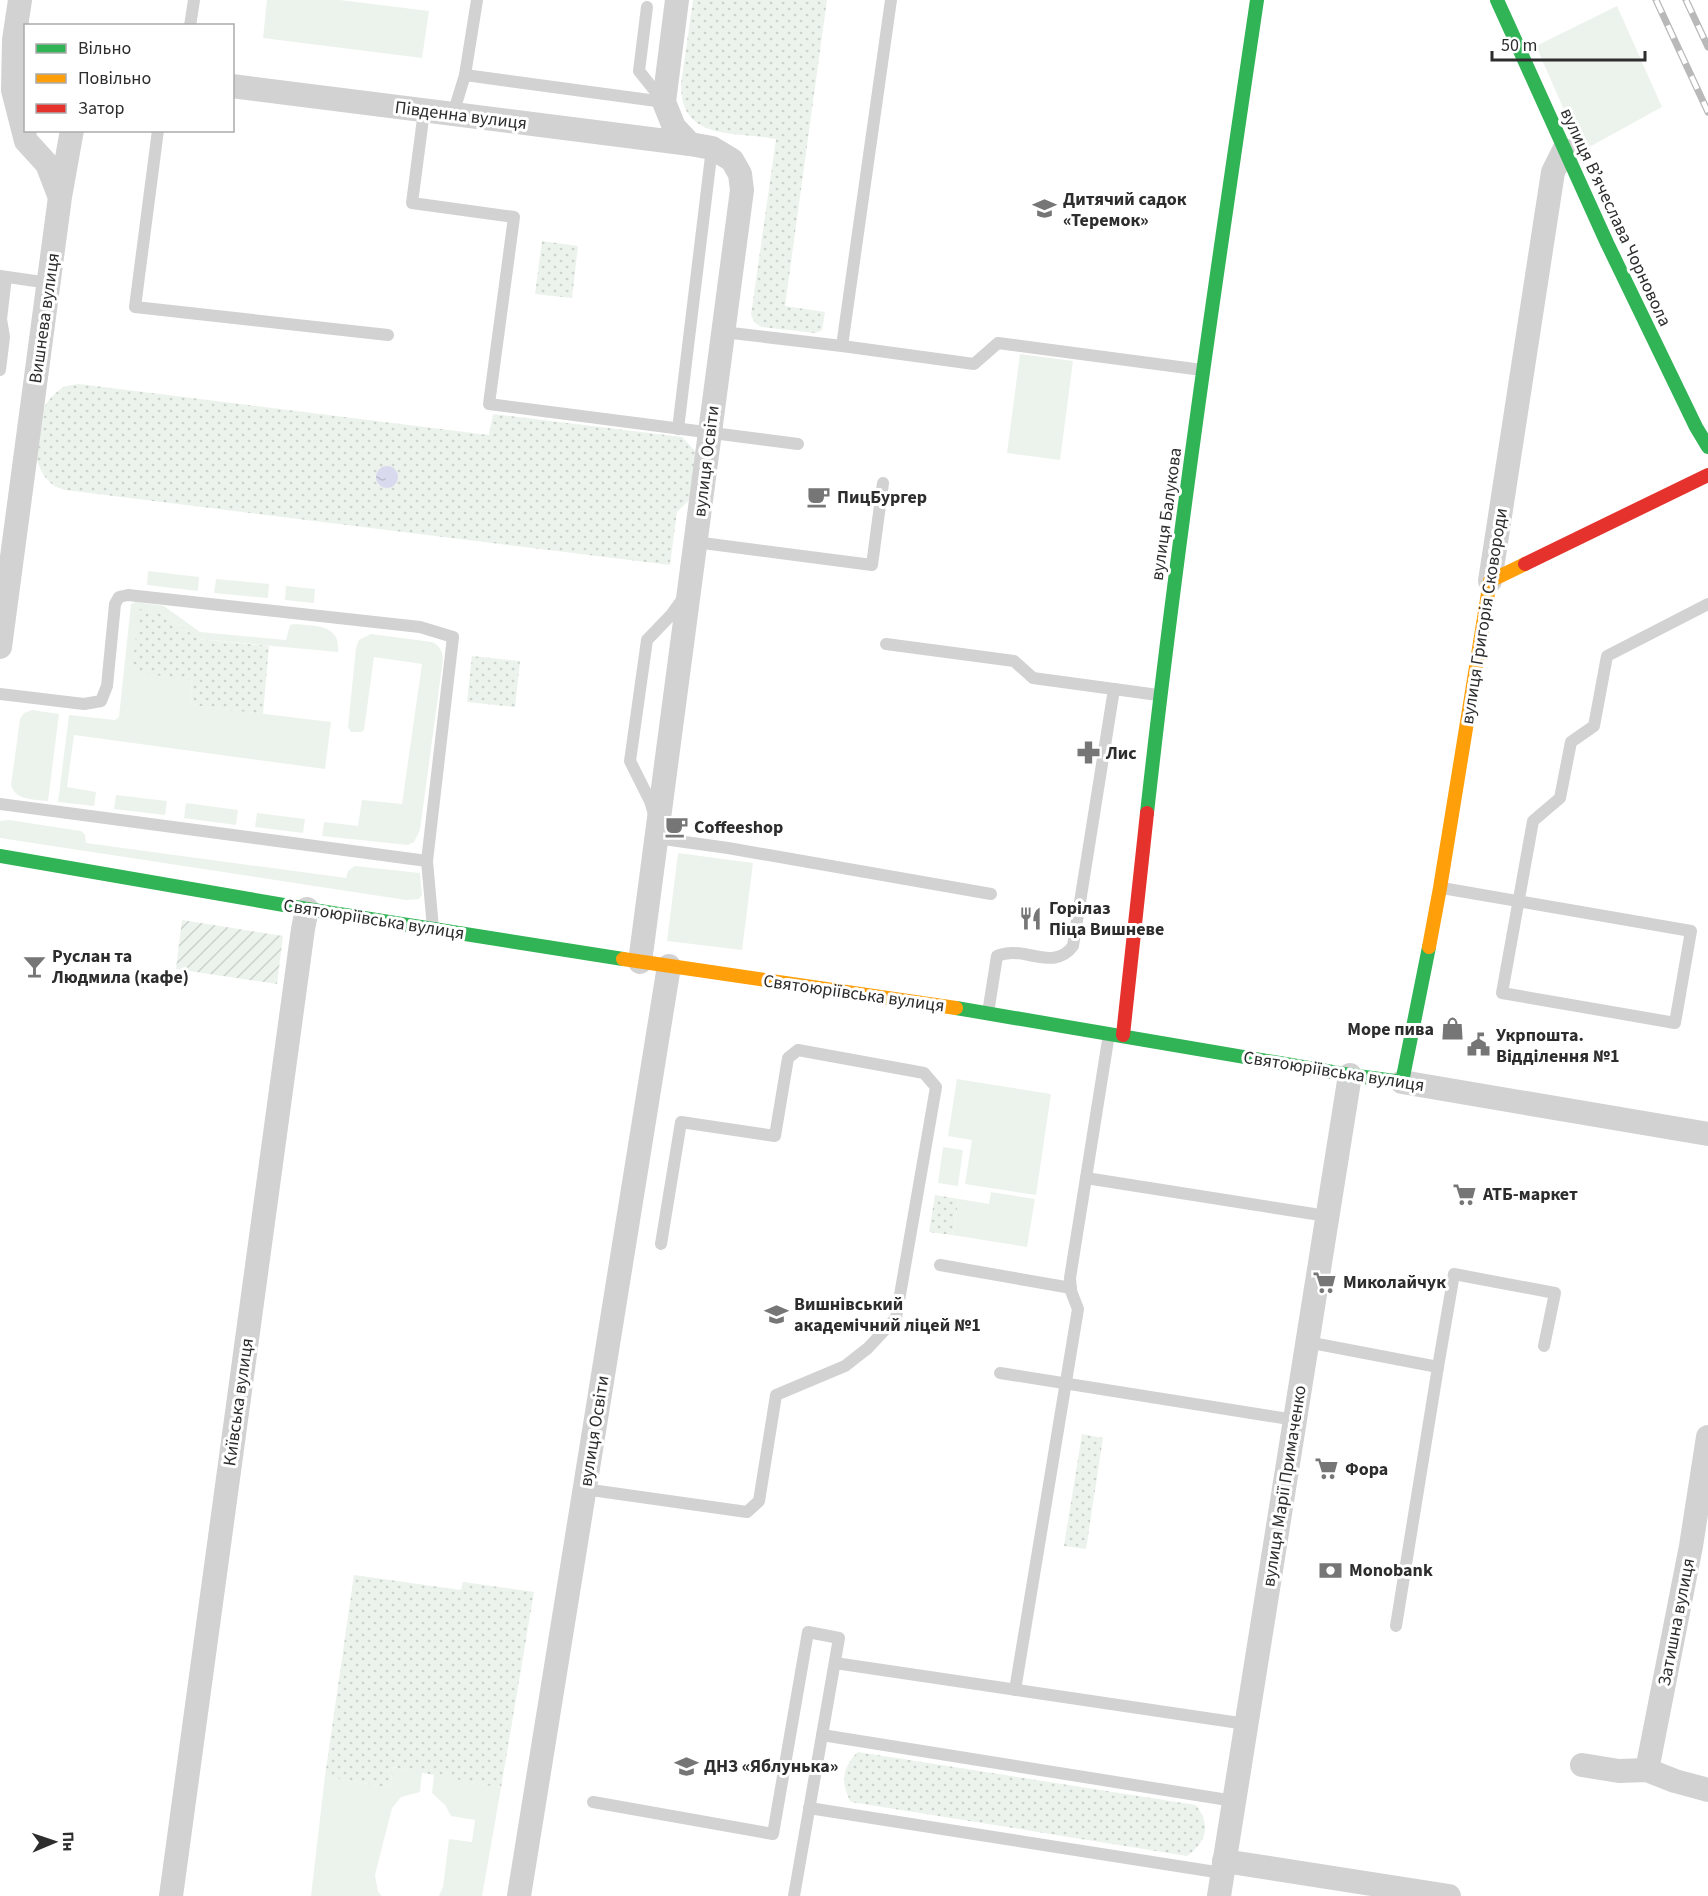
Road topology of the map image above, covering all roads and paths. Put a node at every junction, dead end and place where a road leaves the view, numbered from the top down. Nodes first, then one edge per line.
1 (20, 0) edge
2 (194, 0) edge
3 (477, 0) edge
4 (677, 0) edge
5 (891, 0) edge
6 (1257, 0) edge
7 (1497, 0) edge
8 (646, 7) dead end
9 (190, 24) edge
10 (465, 75) junction
11 (234, 86) edge
12 (664, 102) junction
13 (424, 111) junction
14 (453, 114) junction
15 (72, 132) edge
16 (158, 132) edge
17 (701, 146) junction
18 (1564, 150) junction
19 (60, 197) junction
20 (3, 276) edge
21 (49, 283) junction
22 (723, 332) junction
23 (388, 335) dead end
24 (842, 346) junction
25 (0, 370) edge
26 (1203, 370) junction
27 (678, 429) junction
28 (709, 434) junction
29 (798, 444) dead end
30 (1708, 447) edge
31 (1708, 475) edge
32 (883, 483) dead end
33 (695, 542) junction
34 (1490, 581) junction
35 (689, 589) junction
36 (1708, 604) edge
37 (886, 644) dead end
38 (0, 647) edge
39 (1114, 689) junction
40 (0, 694) edge
41 (1160, 696) junction
42 (0, 804) edge
43 (657, 832) junction
44 (0, 856) edge
45 (427, 861) junction
46 (1440, 888) junction
47 (991, 894) dead end
48 (1518, 900) junction
49 (307, 909) junction
50 (433, 929) junction
51 (640, 962) junction
52 (669, 966) junction
53 (988, 1013) junction
54 (1116, 1034) junction
55 (1350, 1075) junction
56 (1402, 1082) junction
57 (1708, 1134) edge
58 (1086, 1178) junction
59 (1314, 1214) dead end
60 (661, 1244) dead end
61 (940, 1265) dead end
62 (1071, 1288) junction
63 (1307, 1342) junction
64 (1544, 1346) dead end
65 (1438, 1367) junction
66 (1000, 1373) dead end
67 (1065, 1384) junction
68 (1295, 1420) junction
69 (1708, 1437) edge
70 (584, 1489) junction
71 (1396, 1626) dead end
72 (835, 1663) junction
73 (1015, 1690) junction
74 (1246, 1724) junction
75 (822, 1735) junction
76 (1582, 1765) dead end
77 (1647, 1770) junction
78 (1708, 1790) edge
79 (1234, 1800) junction
80 (593, 1802) dead end
81 (809, 1808) junction
82 (1222, 1877) edge
83 (171, 1896) edge
84 (519, 1896) edge
85 (794, 1896) edge
86 (1449, 1896) edge

1 - 19 street, Вишнева вулиця
2 - 9 lane
3 - 10 lane
4 - 12 street
5 - 24 lane
6 - 26 street, вулиця Балукова
7 - 18 street, вулиця Вʼячеслава Чорновола
8 - 12 lane
10 - 12 lane
10 - 14 lane
11 - 13 street, Південна вулиця
12 - 17 street, вулиця Освіти
13 - 14 street, Південна вулиця
13 - 27 lane
14 - 17 street, Південна вулиця
15 - 19 street
16 - 23 lane
17 - 22 street, вулиця Освіти
17 - 27 lane
18 - 30 street, вулиця Вʼячеслава Чорновола
18 - 34 street, вулиця Григорія Сковороди
19 - 21 street, Вишнева вулиця
20 - 21 lane
20 - 25 lane
21 - 38 street, Вишнева вулиця
22 - 24 lane
22 - 28 street, вулиця Освіти
24 - 26 lane
26 - 41 street, вулиця Балукова
27 - 28 lane
28 - 29 lane
28 - 33 street, вулиця Освіти
31 - 34 street
32 - 33 lane
33 - 35 street, вулиця Освіти
34 - 46 street, вулиця Григорія Сковороди
35 - 43 street, вулиця Освіти
35 - 43 lane
36 - 48 lane
37 - 39 lane
39 - 41 lane
39 - 53 lane
40 - 45 lane
41 - 54 street, вулиця Балукова
42 - 45 lane
43 - 47 lane
43 - 51 street, вулиця Освіти
44 - 49 street, Святоюріївська вулиця
45 - 50 lane
46 - 48 lane
46 - 56 street, вулиця Григорія Сковороди
48 - 48 lane
49 - 50 street, Святоюріївська вулиця
49 - 83 street, Київська вулиця
50 - 51 street, Святоюріївська вулиця
51 - 52 street, Святоюріївська вулиця
52 - 53 street, Святоюріївська вулиця
52 - 70 street, вулиця Освіти
53 - 54 street, Святоюріївська вулиця
54 - 55 street, Святоюріївська вулиця
54 - 58 lane
55 - 56 street, Святоюріївська вулиця
55 - 63 street, вулиця Марії Примаченко
56 - 57 street, Святоюріївська вулиця
58 - 59 lane
58 - 62 lane
60 - 70 lane
61 - 62 lane
62 - 67 lane
63 - 65 lane
63 - 68 street, вулиця Марії Примаченко
64 - 65 lane
65 - 71 lane
66 - 67 lane
67 - 68 lane
67 - 73 lane
68 - 74 street, вулиця Марії Примаченко
69 - 77 street, Затишна вулиця
70 - 84 street, вулиця Освіти
72 - 73 lane
72 - 75 lane
72 - 80 lane
73 - 74 lane
74 - 79 street, вулиця Марії Примаченко
75 - 79 lane
75 - 81 lane
76 - 77 street
77 - 78 street
79 - 82 street, вулиця Марії Примаченко
81 - 82 lane
81 - 85 lane
82 - 86 street

